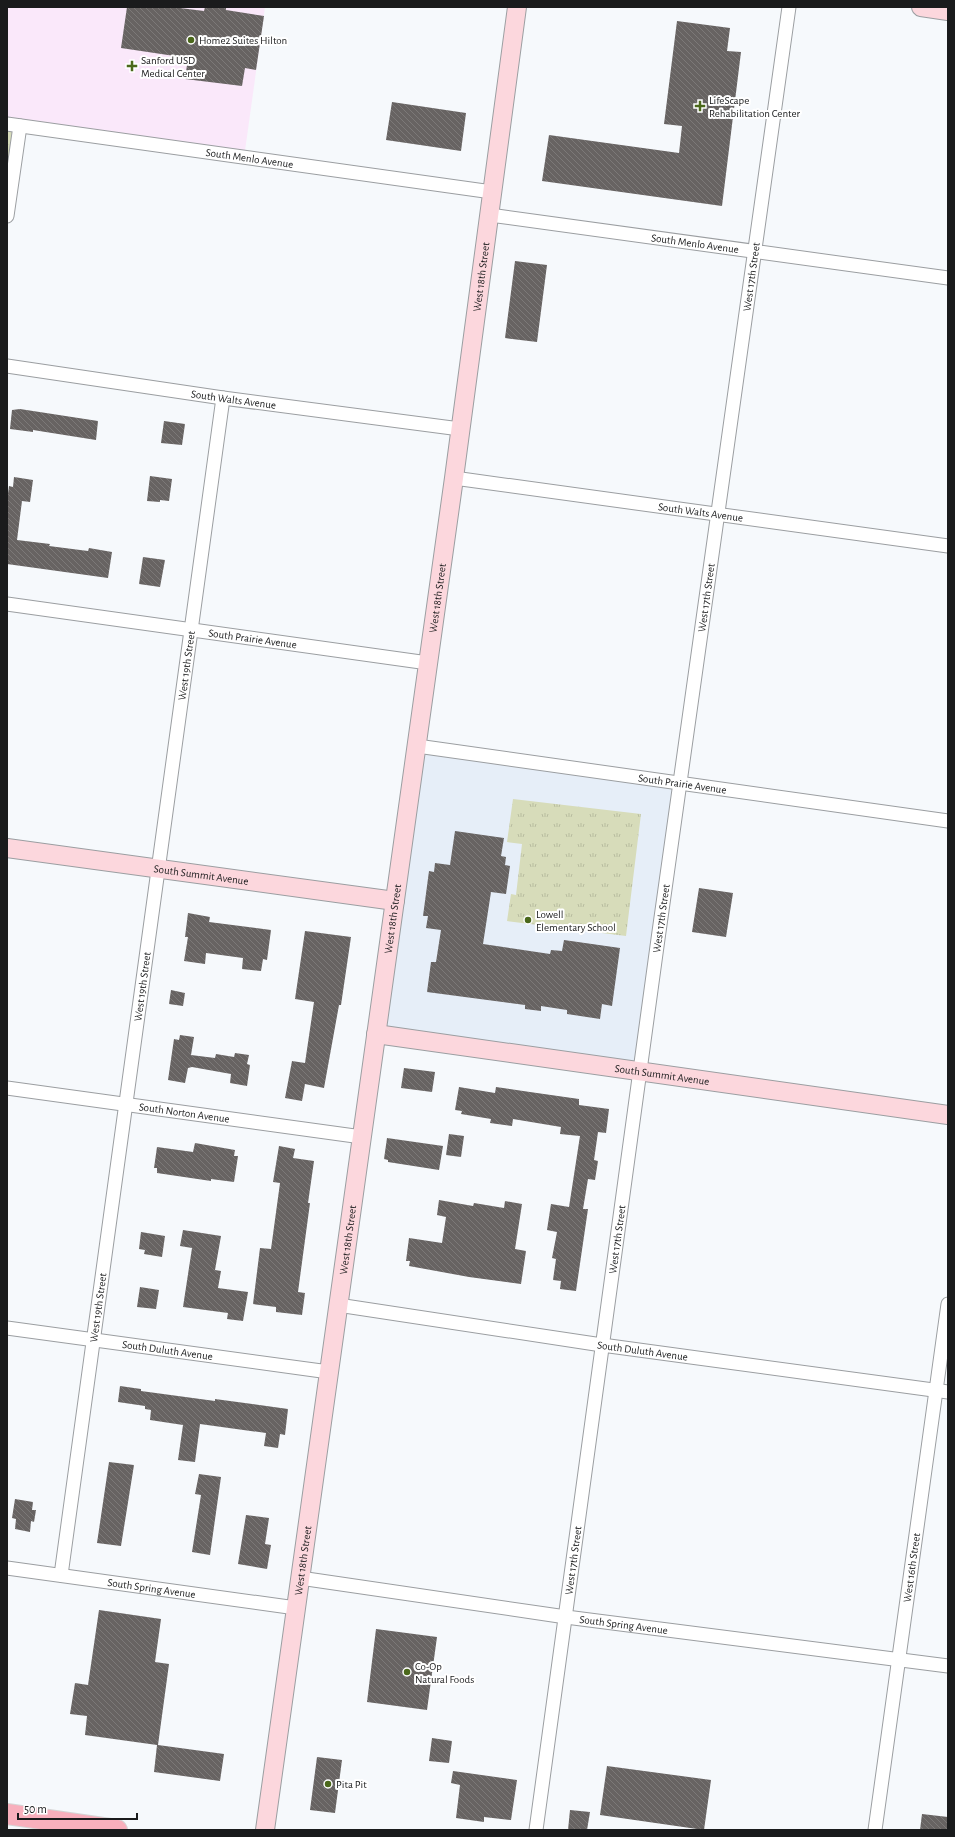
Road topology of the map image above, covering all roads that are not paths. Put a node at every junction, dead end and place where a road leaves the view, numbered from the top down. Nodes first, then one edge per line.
1 (517, 7) edge
2 (789, 7) edge
3 (921, 7) edge
4 (948, 11) edge
5 (13, 125) edge
6 (492, 192) junction
7 (490, 215) junction
8 (7, 216) edge
9 (755, 251) junction
10 (948, 278) edge
11 (7, 366) edge
12 (223, 398) junction
13 (460, 429) junction
14 (454, 478) junction
15 (718, 515) junction
16 (948, 546) edge
17 (7, 604) edge
18 (193, 629) junction
19 (428, 663) junction
20 (417, 746) junction
21 (681, 784) junction
22 (948, 821) edge
23 (7, 848) edge
24 (159, 869) junction
25 (395, 901) junction
26 (376, 1034) junction
27 (640, 1070) junction
28 (7, 1088) edge
29 (126, 1105) junction
30 (948, 1115) edge
31 (362, 1137) junction
32 (948, 1304) edge
33 (338, 1305) junction
34 (7, 1328) edge
35 (93, 1340) junction
36 (602, 1345) junction
37 (329, 1372) junction
38 (942, 1391) edge
39 (7, 1568) edge
40 (61, 1575) junction
41 (300, 1578) junction
42 (296, 1608) junction
43 (566, 1617) junction
44 (898, 1660) junction
45 (948, 1666) edge
46 (7, 1814) edge
47 (28, 1824) edge
48 (117, 1830) edge
49 (265, 1830) edge
50 (536, 1830) edge
51 (875, 1830) edge

1 - 6 street, West 18th Street
2 - 9 street, West 17th Street
3 - 4 street
5 - 6 street, South Menlo Avenue
5 - 8 street
6 - 7 street, West 18th Street
7 - 9 street, South Menlo Avenue
7 - 13 street, West 18th Street
9 - 10 street, South Menlo Avenue
9 - 15 street, West 17th Street
11 - 12 street, South Walts Avenue
12 - 13 street, South Walts Avenue
12 - 18 street, West 19th Street
13 - 14 street, West 18th Street
14 - 15 street, South Walts Avenue
14 - 19 street, West 18th Street
15 - 16 street, South Walts Avenue
15 - 21 street, West 17th Street
17 - 18 street, South Prairie Avenue
18 - 19 street, South Prairie Avenue
18 - 24 street, West 19th Street
19 - 20 street, West 18th Street
20 - 21 street, South Prairie Avenue
20 - 25 street, West 18th Street
21 - 22 street, South Prairie Avenue
21 - 27 street, West 17th Street
23 - 24 street, South Summit Avenue
24 - 25 street, South Summit Avenue
24 - 29 street, West 19th Street
25 - 26 street, West 18th Street
26 - 27 street, South Summit Avenue
26 - 31 street, West 18th Street
27 - 30 street, South Summit Avenue
27 - 36 street, West 17th Street
28 - 29 street, South Norton Avenue
29 - 31 street, South Norton Avenue
29 - 35 street, West 19th Street
31 - 33 street, West 18th Street
32 - 38 street, West 16th Street
33 - 36 street, South Duluth Avenue
33 - 37 street, West 18th Street
34 - 35 street, South Duluth Avenue
35 - 37 street, South Duluth Avenue
35 - 40 street, West 19th Street
36 - 38 street, South Duluth Avenue
36 - 43 street, West 17th Street
37 - 41 street, West 18th Street
38 - 44 street, West 16th Street
39 - 40 street, South Spring Avenue
40 - 42 street, South Spring Avenue
41 - 42 street, West 18th Street
41 - 43 street, South Spring Avenue
42 - 49 street, West 18th Street
43 - 44 street, South Spring Avenue
43 - 50 street, West 17th Street
44 - 45 street, South Spring Avenue
44 - 51 street, West 16th Street
46 - 47 main road
47 - 48 main road

